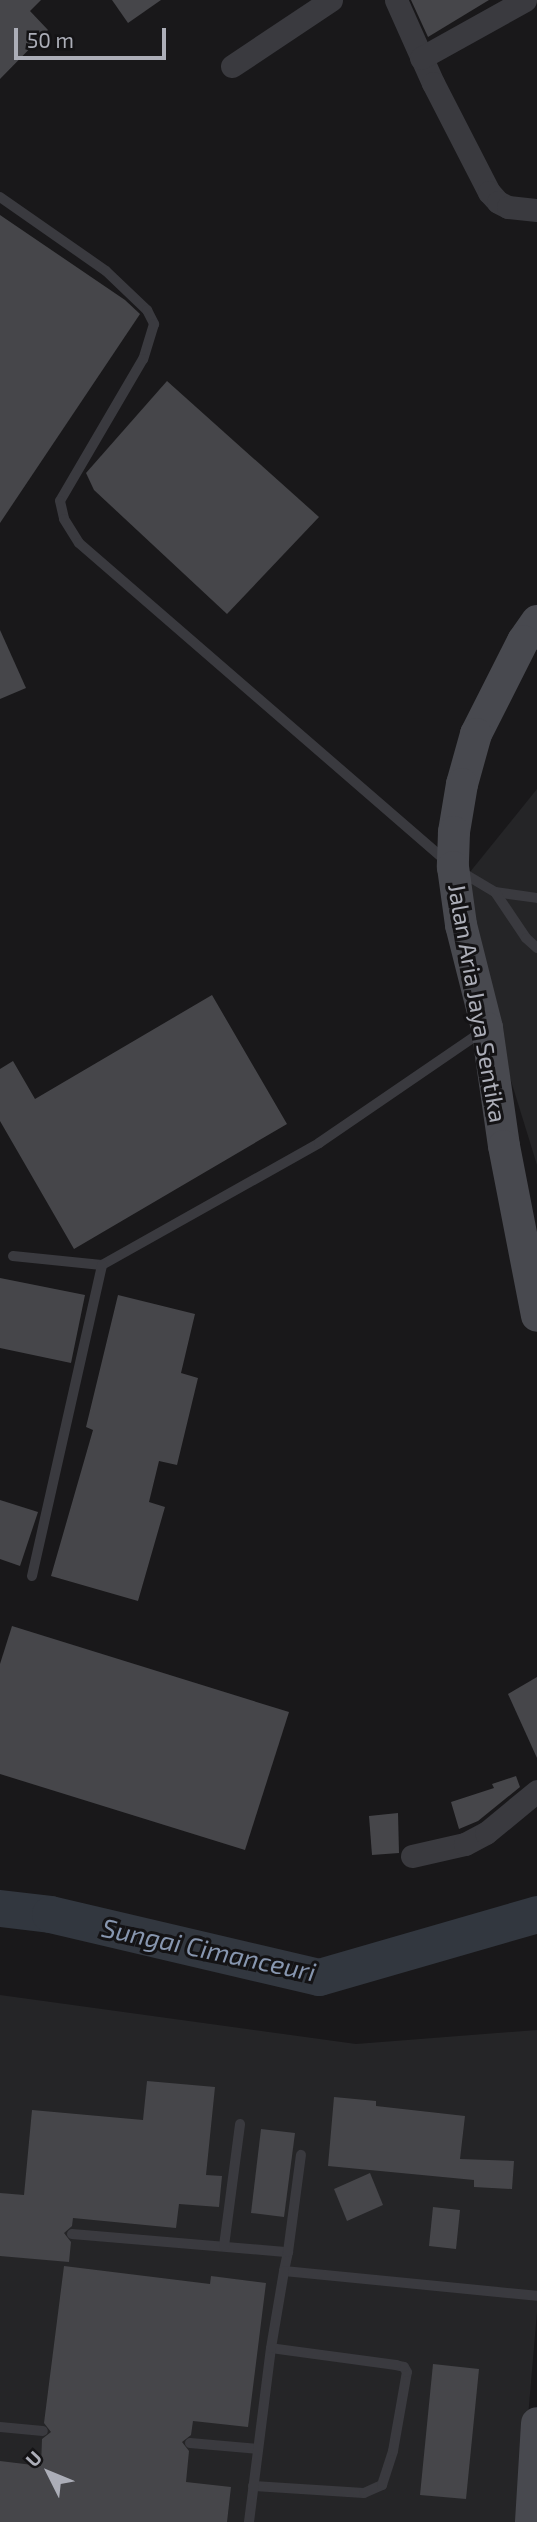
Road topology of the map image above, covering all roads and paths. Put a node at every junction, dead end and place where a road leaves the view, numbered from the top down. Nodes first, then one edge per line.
1 (331, 0) edge
2 (396, 0) edge
3 (524, 0) edge
4 (421, 58) junction
5 (232, 66) dead end
6 (0, 197) edge
7 (537, 211) edge
8 (537, 621) edge
9 (453, 867) junction
10 (495, 892) junction
11 (537, 898) edge
12 (537, 948) edge
13 (486, 1028) junction
14 (13, 1256) dead end
15 (102, 1265) junction
16 (537, 1316) edge
17 (32, 1576) dead end
18 (537, 1791) edge
19 (412, 1856) dead end
20 (240, 2124) dead end
21 (301, 2155) dead end
22 (72, 2234) dead end
23 (224, 2246) junction
24 (288, 2252) junction
25 (284, 2271) junction
26 (537, 2296) edge
27 (271, 2348) junction
28 (537, 2423) edge
29 (0, 2427) edge
30 (43, 2431) dead end
31 (190, 2443) dead end
32 (258, 2449) junction
33 (253, 2486) junction
34 (249, 2522) edge
35 (531, 2522) edge

1 - 5 street
2 - 4 street
3 - 4 street
4 - 7 street
6 - 9 lane
8 - 9 street, Jalan Aria Jaya Sentika
9 - 10 lane
9 - 13 street, Jalan Aria Jaya Sentika
10 - 11 lane
10 - 12 lane
13 - 15 lane
13 - 16 street, Jalan Aria Jaya Sentika
14 - 15 lane
15 - 17 lane
18 - 19 street
20 - 23 lane
21 - 24 lane
22 - 23 lane
23 - 24 lane
24 - 25 lane
25 - 26 lane
25 - 27 lane
27 - 32 lane
27 - 33 lane
28 - 35 street
29 - 30 lane
31 - 32 lane
32 - 33 lane
33 - 34 lane

